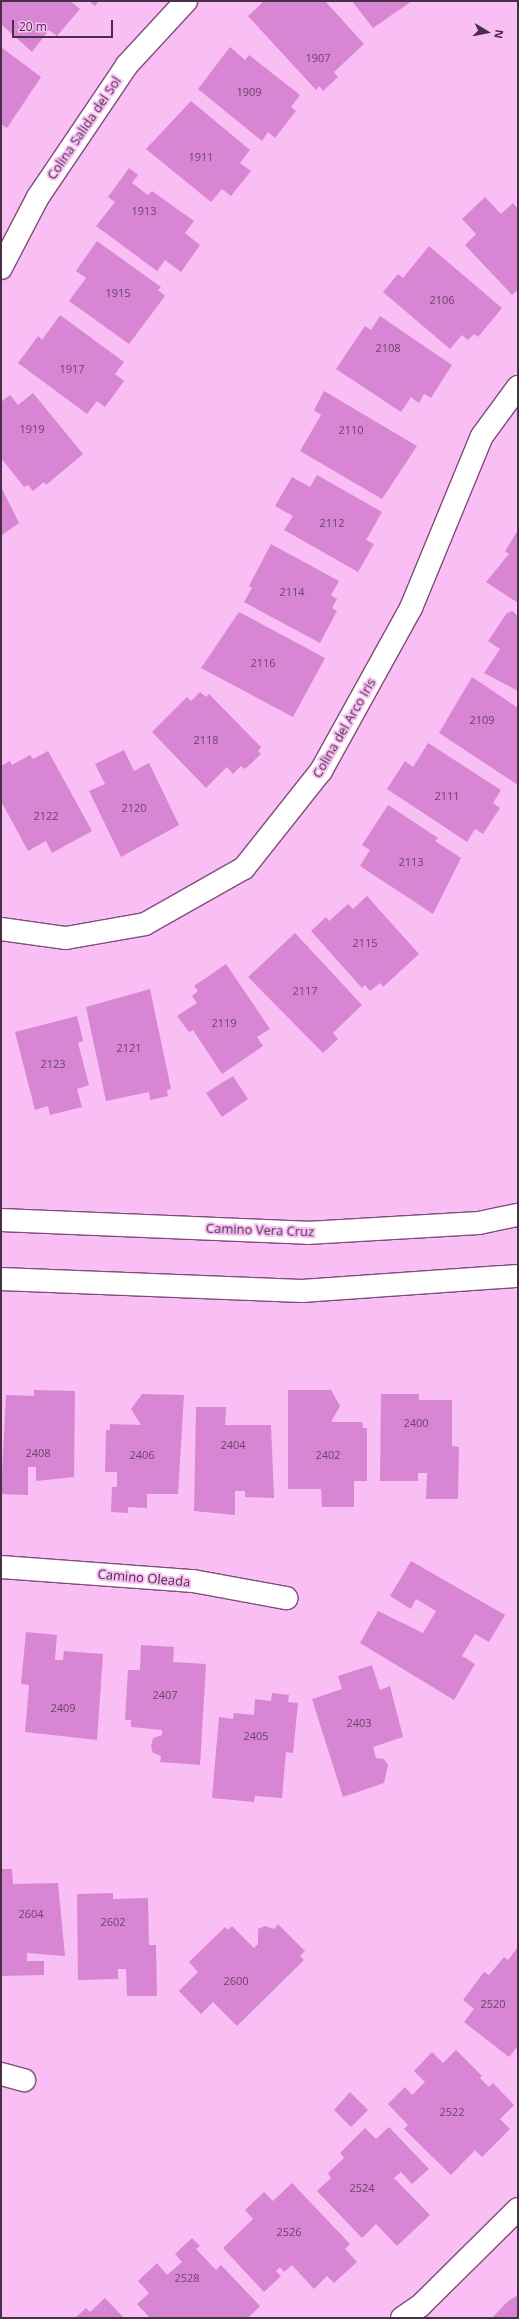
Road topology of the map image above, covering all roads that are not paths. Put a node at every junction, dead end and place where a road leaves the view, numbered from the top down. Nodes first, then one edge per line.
1 (186, 1) edge
2 (1, 268) edge
3 (518, 387) edge
4 (1, 929) edge
5 (518, 1215) edge
6 (1, 1220) edge
7 (518, 1276) edge
8 (1, 1279) edge
9 (1, 1567) edge
10 (286, 1598) dead end
11 (1, 2074) edge
12 (24, 2080) dead end
13 (518, 2209) edge
14 (402, 2318) edge

1 - 2 street, Colina Salida del Sol
3 - 4 street, Colina del Arco Iris
5 - 6 street, Camino Vera Cruz
7 - 8 street
9 - 10 street, Camino Oleada
11 - 12 street
13 - 14 street

